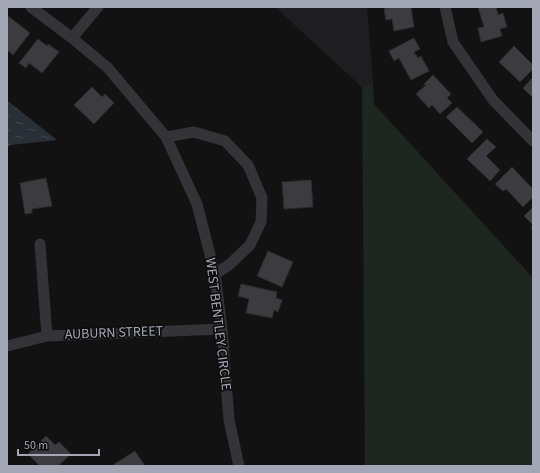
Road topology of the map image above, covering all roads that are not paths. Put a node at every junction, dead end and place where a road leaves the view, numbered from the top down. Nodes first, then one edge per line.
1 (31, 7) edge
2 (98, 7) edge
3 (445, 7) edge
4 (72, 38) junction
5 (166, 138) junction
6 (533, 141) edge
7 (40, 244) dead end
8 (214, 274) junction
9 (222, 329) junction
10 (48, 336) junction
11 (7, 346) edge
12 (239, 466) edge

1 - 4 street, WEST BENTLEY CIRCLE
2 - 4 street
3 - 6 street
4 - 5 street, WEST BENTLEY CIRCLE
5 - 8 street, WEST BENTLEY CIRCLE
5 - 8 street
7 - 10 street
8 - 9 street, WEST BENTLEY CIRCLE
9 - 10 street, AUBURN STREET
9 - 12 street, WEST BENTLEY CIRCLE
10 - 11 street, AUBURN STREET

